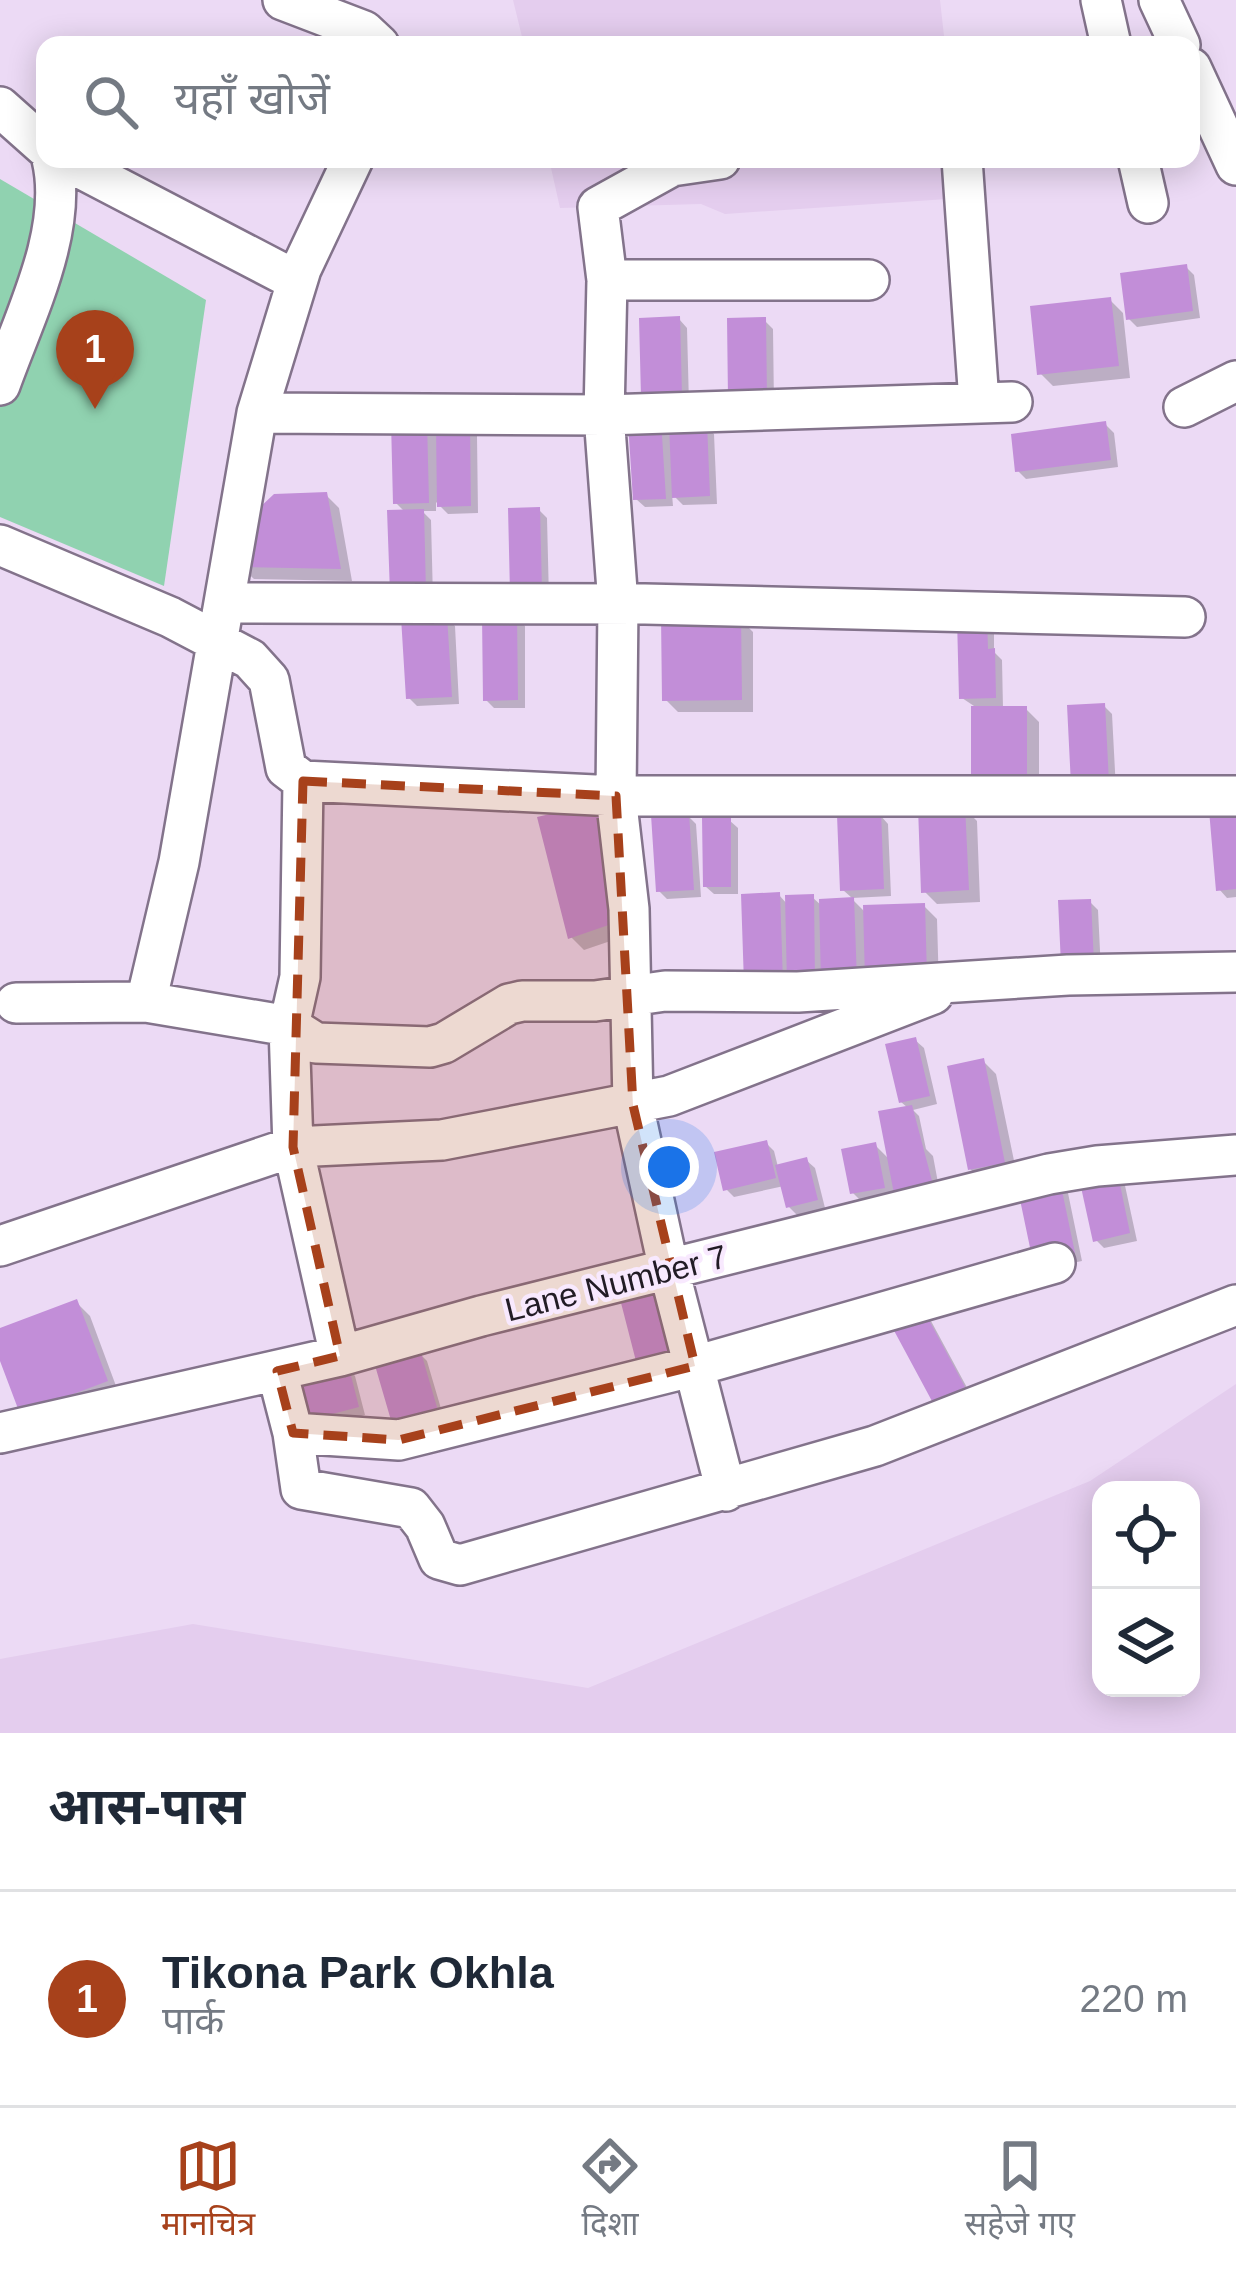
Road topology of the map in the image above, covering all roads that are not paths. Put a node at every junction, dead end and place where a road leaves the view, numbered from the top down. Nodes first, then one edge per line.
1 (284, 0) edge
2 (1101, 0) edge
3 (1159, 0) edge
4 (369, 36) edge
5 (1109, 36) edge
6 (1176, 36) edge
7 (1200, 87) edge
8 (0, 107) edge
9 (36, 139) edge
10 (1236, 165) edge
11 (53, 168) edge
12 (80, 168) edge
13 (349, 168) edge
14 (667, 168) edge
15 (963, 168) edge
16 (1140, 168) edge
17 (1148, 203) dead end
18 (607, 280) junction
19 (868, 280) dead end
20 (297, 281) junction
21 (1236, 381) edge
22 (0, 385) edge
23 (1184, 406) dead end
24 (257, 413) junction
25 (604, 416) junction
26 (0, 545) edge
27 (618, 604) junction
28 (1185, 617) dead end
29 (220, 622) junction
30 (303, 781) junction
31 (616, 796) junction
32 (1236, 796) edge
33 (1236, 972) edge
34 (969, 980) junction
35 (630, 997) junction
36 (146, 1001) junction
37 (16, 1003) dead end
38 (289, 1026) junction
39 (633, 1105) junction
40 (293, 1147) junction
41 (1236, 1155) edge
42 (0, 1246) edge
43 (1054, 1263) dead end
44 (669, 1270) junction
45 (1236, 1304) edge
46 (340, 1356) junction
47 (695, 1366) junction
48 (277, 1371) junction
49 (0, 1433) edge
50 (293, 1433) junction
51 (726, 1491) junction

1 - 4 street
2 - 5 street
3 - 6 street
7 - 10 street
8 - 9 street
11 - 22 street
12 - 20 street
13 - 20 street
14 - 18 street
15 - 25 street
16 - 17 street
18 - 19 street
18 - 25 street
20 - 24 street
21 - 23 street
24 - 25 street
24 - 29 street
25 - 27 street
26 - 29 street
27 - 28 street
27 - 29 street
27 - 31 street
29 - 30 street
29 - 36 street
30 - 31 street
30 - 38 street
31 - 32 street
31 - 35 street
33 - 34 street
34 - 35 street
34 - 39 street
35 - 38 street
35 - 39 street
36 - 37 street
36 - 38 street
38 - 40 street
39 - 40 street
39 - 44 street
40 - 42 street
40 - 46 street
41 - 44 street, Lane Number 7
43 - 47 street
44 - 46 street, Lane Number 7
44 - 47 street
45 - 51 street
46 - 48 street, Lane Number 7
47 - 50 street
47 - 51 street
48 - 49 street, Lane Number 7
48 - 50 street
50 - 51 street

